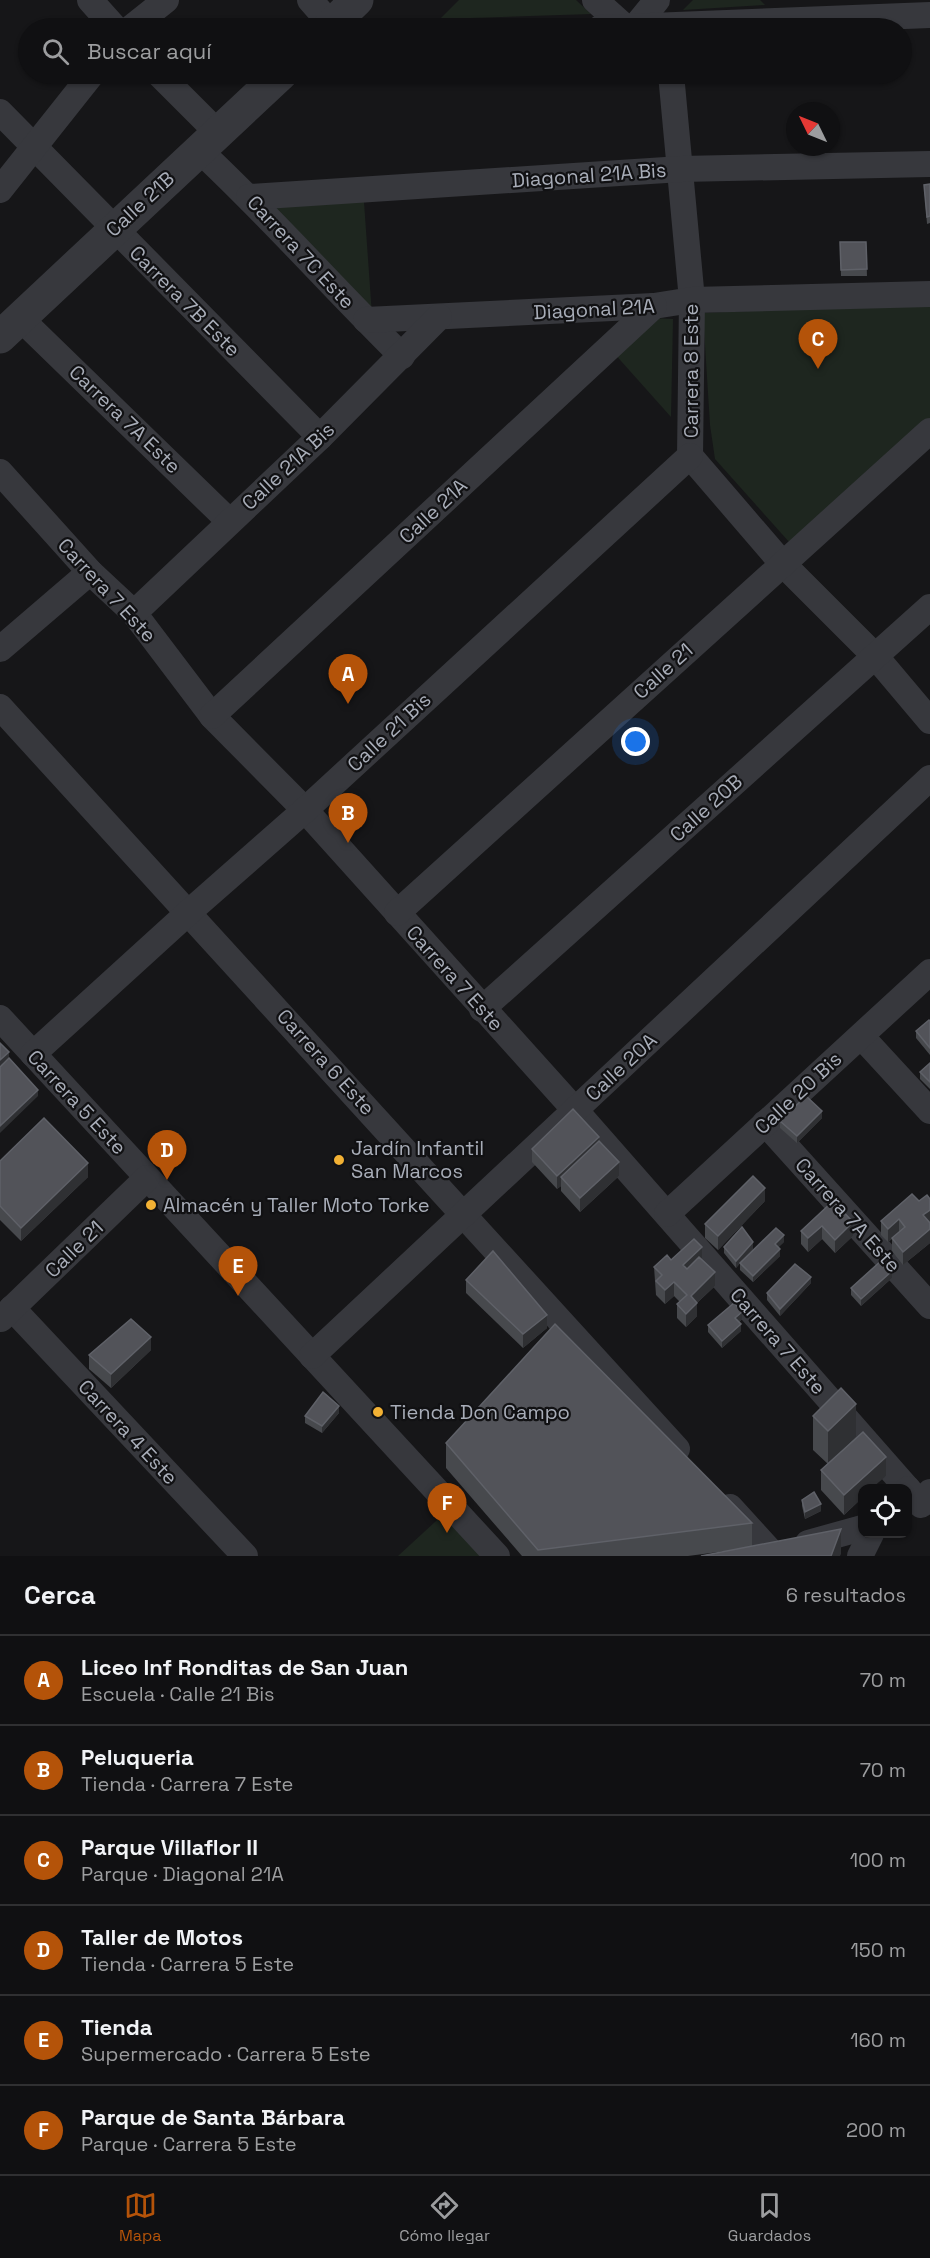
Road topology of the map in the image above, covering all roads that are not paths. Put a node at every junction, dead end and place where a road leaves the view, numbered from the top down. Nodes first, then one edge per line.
1 (90, 0) edge
2 (166, 0) edge
3 (310, 0) edge
4 (357, 0) edge
5 (595, 0) edge
6 (657, 0) edge
7 (778, 0) edge
8 (815, 13) edge
9 (930, 15) edge
10 (106, 18) edge
11 (144, 18) edge
12 (323, 18) edge
13 (338, 18) edge
14 (618, 18) edge
15 (639, 18) edge
16 (762, 18) edge
17 (84, 84) edge
18 (166, 84) edge
19 (270, 84) edge
20 (672, 84) edge
21 (0, 112) edge
22 (208, 140) junction
23 (33, 148) junction
24 (930, 164) edge
25 (681, 169) junction
26 (0, 190) edge
27 (249, 196) junction
28 (114, 229) junction
29 (930, 294) edge
30 (692, 300) junction
31 (654, 306) junction
32 (439, 317) junction
33 (366, 320) junction
34 (9, 321) edge
35 (402, 356) junction
36 (930, 431) edge
37 (320, 437) junction
38 (690, 456) junction
39 (0, 472) edge
40 (229, 521) junction
41 (782, 563) junction
42 (90, 572) junction
43 (930, 607) edge
44 (134, 613) junction
45 (0, 649) edge
46 (876, 657) junction
47 (0, 707) edge
48 (212, 716) junction
49 (930, 721) edge
50 (930, 778) edge
51 (305, 810) junction
52 (189, 912) junction
53 (397, 913) junction
54 (930, 972) edge
55 (482, 1009) junction
56 (0, 1018) edge
57 (861, 1036) junction
58 (33, 1054) junction
59 (575, 1110) junction
60 (930, 1111) edge
61 (765, 1123) junction
62 (147, 1178) junction
63 (667, 1214) junction
64 (464, 1215) junction
65 (930, 1306) edge
66 (6, 1314) edge
67 (312, 1356) junction
68 (693, 1467) edge
69 (717, 1492) edge
70 (917, 1498) edge
71 (858, 1529) edge
72 (869, 1538) edge
73 (762, 1554) edge
74 (244, 1556) edge
75 (497, 1556) edge
76 (860, 1556) edge

1 - 10 street
2 - 11 street
3 - 12 street
4 - 13 street
5 - 14 street
6 - 15 street
7 - 8 street
8 - 9 street
8 - 16 street
17 - 23 street
18 - 22 street, Carrera 7C Este
19 - 22 street, Calle 21B
20 - 25 street, Carrera 8 Este
21 - 23 street, Carrera 7B Este
22 - 27 street, Carrera 7C Este
22 - 28 street, Calle 21B
23 - 26 street
23 - 28 street, Carrera 7B Este
24 - 25 street, Diagonal 21A Bis
25 - 27 street, Diagonal 21A Bis
25 - 30 street, Carrera 8 Este
27 - 33 street, Carrera 7C Este
28 - 34 street, Calle 21B
28 - 37 street, Carrera 7B Este
29 - 30 street, Diagonal 21A
30 - 31 street, Diagonal 21A
30 - 38 street, Carrera 8 Este
31 - 32 street, Diagonal 21A
31 - 48 street, Calle 21A
32 - 33 street, Diagonal 21A
32 - 35 street, Calle 21A Bis
33 - 35 street, Carrera 7C Este
34 - 40 street, Carrera 7A Este
35 - 37 street, Calle 21A Bis
36 - 41 street, Calle 21
37 - 40 street, Calle 21A Bis
38 - 41 street, Carrera 8 Este
38 - 51 street, Calle 21 Bis
39 - 42 street, Carrera 7 Este
40 - 44 street, Calle 21A Bis
41 - 46 street, Carrera 8 Este
41 - 53 street, Calle 21
42 - 44 street, Carrera 7 Este
42 - 45 street
43 - 46 street, Calle 20B
44 - 48 street, Carrera 7 Este
46 - 49 street, Carrera 8 Este
46 - 55 street, Calle 20B
47 - 52 street, Carrera 6 Este
48 - 51 street, Carrera 7 Este
50 - 59 street, Calle 20A
51 - 52 street, Calle 21 Bis
51 - 53 street, Carrera 7 Este
52 - 58 street, Calle 21 Bis
52 - 64 street, Carrera 6 Este
53 - 55 street, Carrera 7 Este
54 - 57 street, Calle 20 Bis
55 - 59 street, Carrera 7 Este
56 - 58 street, Carrera 5 Este
57 - 60 street
57 - 61 street, Calle 20 Bis
58 - 62 street, Carrera 5 Este
59 - 63 street, Carrera 7 Este
59 - 64 street, Calle 20A
61 - 63 street, Calle 20 Bis
61 - 65 street, Carrera 7A Este
62 - 66 street, Calle 21
62 - 67 street, Carrera 5 Este
63 - 70 street, Carrera 7 Este
64 - 67 street, Calle 20A
64 - 68 street, Carrera 6 Este
66 - 74 street, Carrera 4 Este
67 - 75 street, Carrera 5 Este
69 - 73 street
71 - 73 street
72 - 76 street

